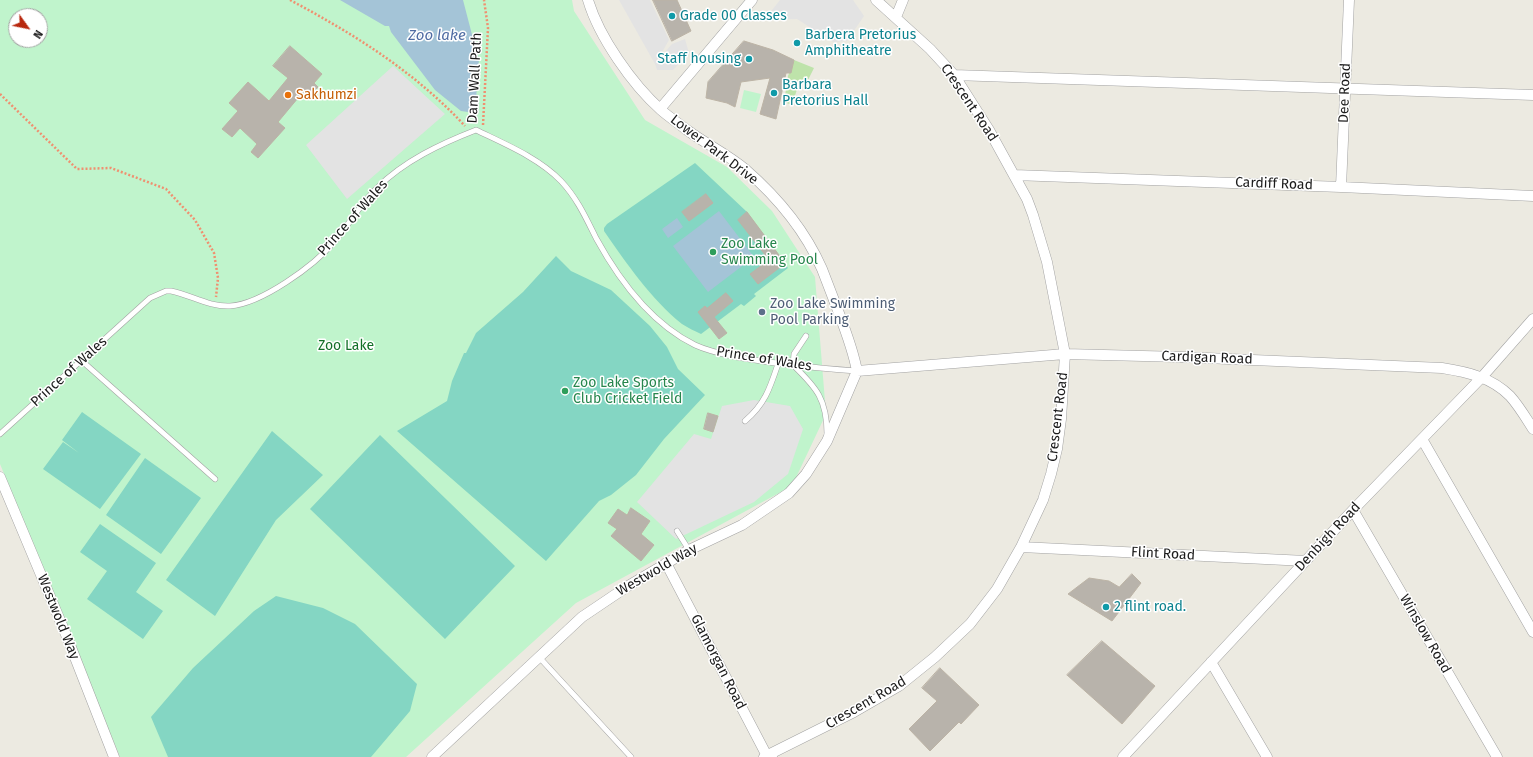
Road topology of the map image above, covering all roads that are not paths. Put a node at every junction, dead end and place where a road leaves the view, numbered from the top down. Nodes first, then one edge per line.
1 (588, 0) edge
2 (752, 0) edge
3 (876, 0) edge
4 (903, 0) edge
5 (1349, 0) edge
6 (896, 17) junction
7 (954, 75) junction
8 (1345, 88) junction
9 (1533, 95) edge
10 (660, 109) junction
11 (1014, 175) junction
12 (1341, 187) junction
13 (1533, 196) edge
14 (1533, 319) edge
15 (806, 336) dead end
16 (1065, 354) junction
17 (82, 360) junction
18 (778, 364) junction
19 (793, 366) junction
20 (857, 371) junction
21 (1482, 377) junction
22 (745, 421) dead end
23 (1533, 429) edge
24 (0, 434) edge
25 (1422, 438) junction
26 (827, 441) junction
27 (0, 477) edge
28 (215, 478) dead end
29 (1352, 510) junction
30 (677, 531) dead end
31 (1021, 546) junction
32 (689, 550) junction
33 (1306, 561) junction
34 (666, 563) junction
35 (1533, 632) edge
36 (539, 657) junction
37 (1210, 662) junction
38 (114, 757) edge
39 (432, 757) edge
40 (632, 757) edge
41 (768, 757) edge
42 (1123, 757) edge
43 (1267, 757) edge
44 (1497, 757) edge

1 - 10 street, Lower Park Drive
2 - 10 street
3 - 6 street, Crescent Road
4 - 6 street
5 - 8 street, Dee Road
6 - 7 street, Crescent Road
7 - 8 street
7 - 11 street, Crescent Road
8 - 9 street
8 - 12 street, Dee Road
10 - 20 street, Lower Park Drive
11 - 12 street, Cardiff Road
11 - 16 street, Crescent Road
12 - 13 street, Cardiff Road
14 - 21 street, Denbigh Road
15 - 19 lane
16 - 20 street, Cardigan Road
16 - 21 street, Cardigan Road
16 - 31 street, Crescent Road
17 - 18 lane, Prince of Wales
17 - 24 lane, Prince of Wales
17 - 28 lane
18 - 19 lane, Prince of Wales
18 - 22 lane
19 - 20 lane, Prince of Wales
19 - 26 lane
20 - 26 street, Westwold Way
21 - 23 street, Cardigan Road
21 - 25 street, Denbigh Road
25 - 29 street, Denbigh Road
25 - 35 street
26 - 32 street, Westwold Way
27 - 38 street, Westwold Way
29 - 33 street, Denbigh Road
29 - 44 street, Winslow Road
30 - 32 lane
31 - 33 street, Flint Road
31 - 41 street, Crescent Road
32 - 34 street, Westwold Way
33 - 37 street, Denbigh Road
34 - 36 street, Westwold Way
34 - 41 street, Glamorgan Road
36 - 39 street, Westwold Way
36 - 40 lane
37 - 42 street, Denbigh Road
37 - 43 street

